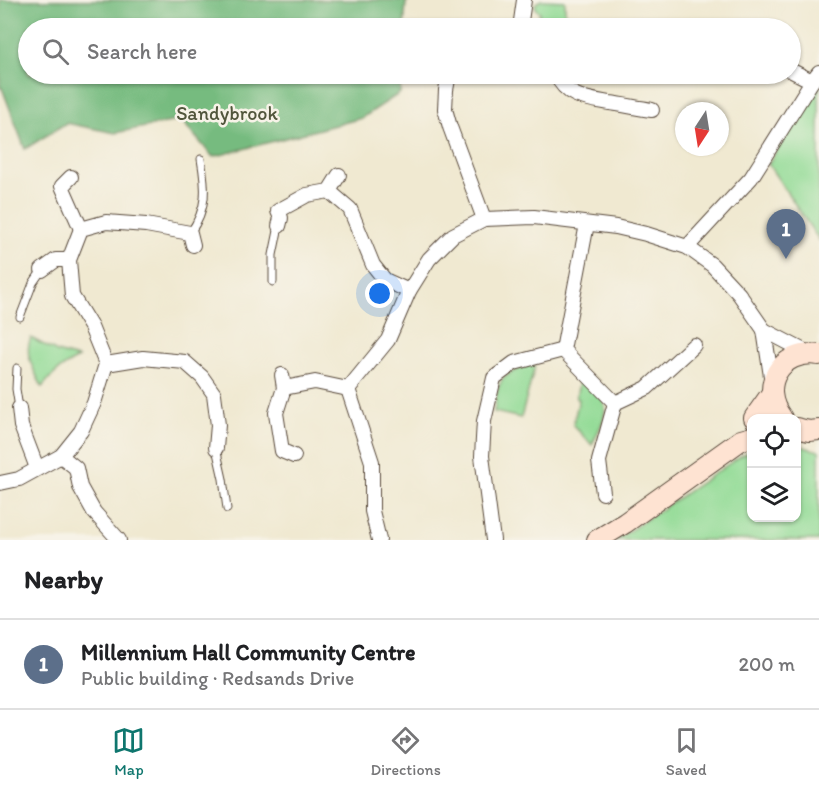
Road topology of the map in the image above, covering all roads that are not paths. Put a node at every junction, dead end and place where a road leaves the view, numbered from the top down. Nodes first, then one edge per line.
1 (524, 0) edge
2 (521, 18) edge
3 (815, 77) edge
4 (447, 84) edge
5 (560, 84) edge
6 (652, 110) dead end
7 (201, 159) dead end
8 (339, 175) dead end
9 (72, 177) dead end
10 (329, 191) junction
11 (484, 219) junction
12 (586, 224) junction
13 (279, 226) joint
14 (81, 229) junction
15 (192, 239) joint
16 (687, 247) junction
17 (69, 260) junction
18 (42, 270) joint
19 (273, 282) dead end
20 (409, 291) junction
21 (20, 317) dead end
22 (764, 330) junction
23 (694, 345) dead end
24 (563, 350) junction
25 (815, 355) edge
26 (106, 364) junction
27 (17, 368) dead end
28 (348, 389) junction
29 (772, 389) junction
30 (615, 404) junction
31 (19, 408) joint
32 (756, 414) edge
33 (779, 414) edge
34 (746, 438) edge
35 (216, 448) joint
36 (61, 456) junction
37 (294, 456) dead end
38 (37, 468) junction
39 (0, 483) edge
40 (603, 493) dead end
41 (227, 509) dead end
42 (119, 540) edge
43 (379, 540) edge
44 (493, 540) edge
45 (597, 540) edge

1 - 2 street
3 - 16 street
4 - 11 street
5 - 6 street
7 - 15 lane
8 - 10 street
9 - 14 street
10 - 13 street
10 - 20 street
11 - 12 street
11 - 20 street
12 - 16 street
12 - 24 street
13 - 19 lane
14 - 15 street
14 - 17 street
16 - 22 street
17 - 18 street
17 - 26 street
18 - 21 lane
20 - 28 street
22 - 25 street
22 - 29 street
23 - 30 street
24 - 30 street
24 - 44 street
25 - 29 main road
26 - 35 street
26 - 36 street
27 - 31 lane
28 - 37 street
28 - 43 street
29 - 32 main road
29 - 33 main road
30 - 40 street
31 - 38 street
34 - 45 main road
35 - 41 lane
36 - 38 street
36 - 42 street
38 - 39 street

